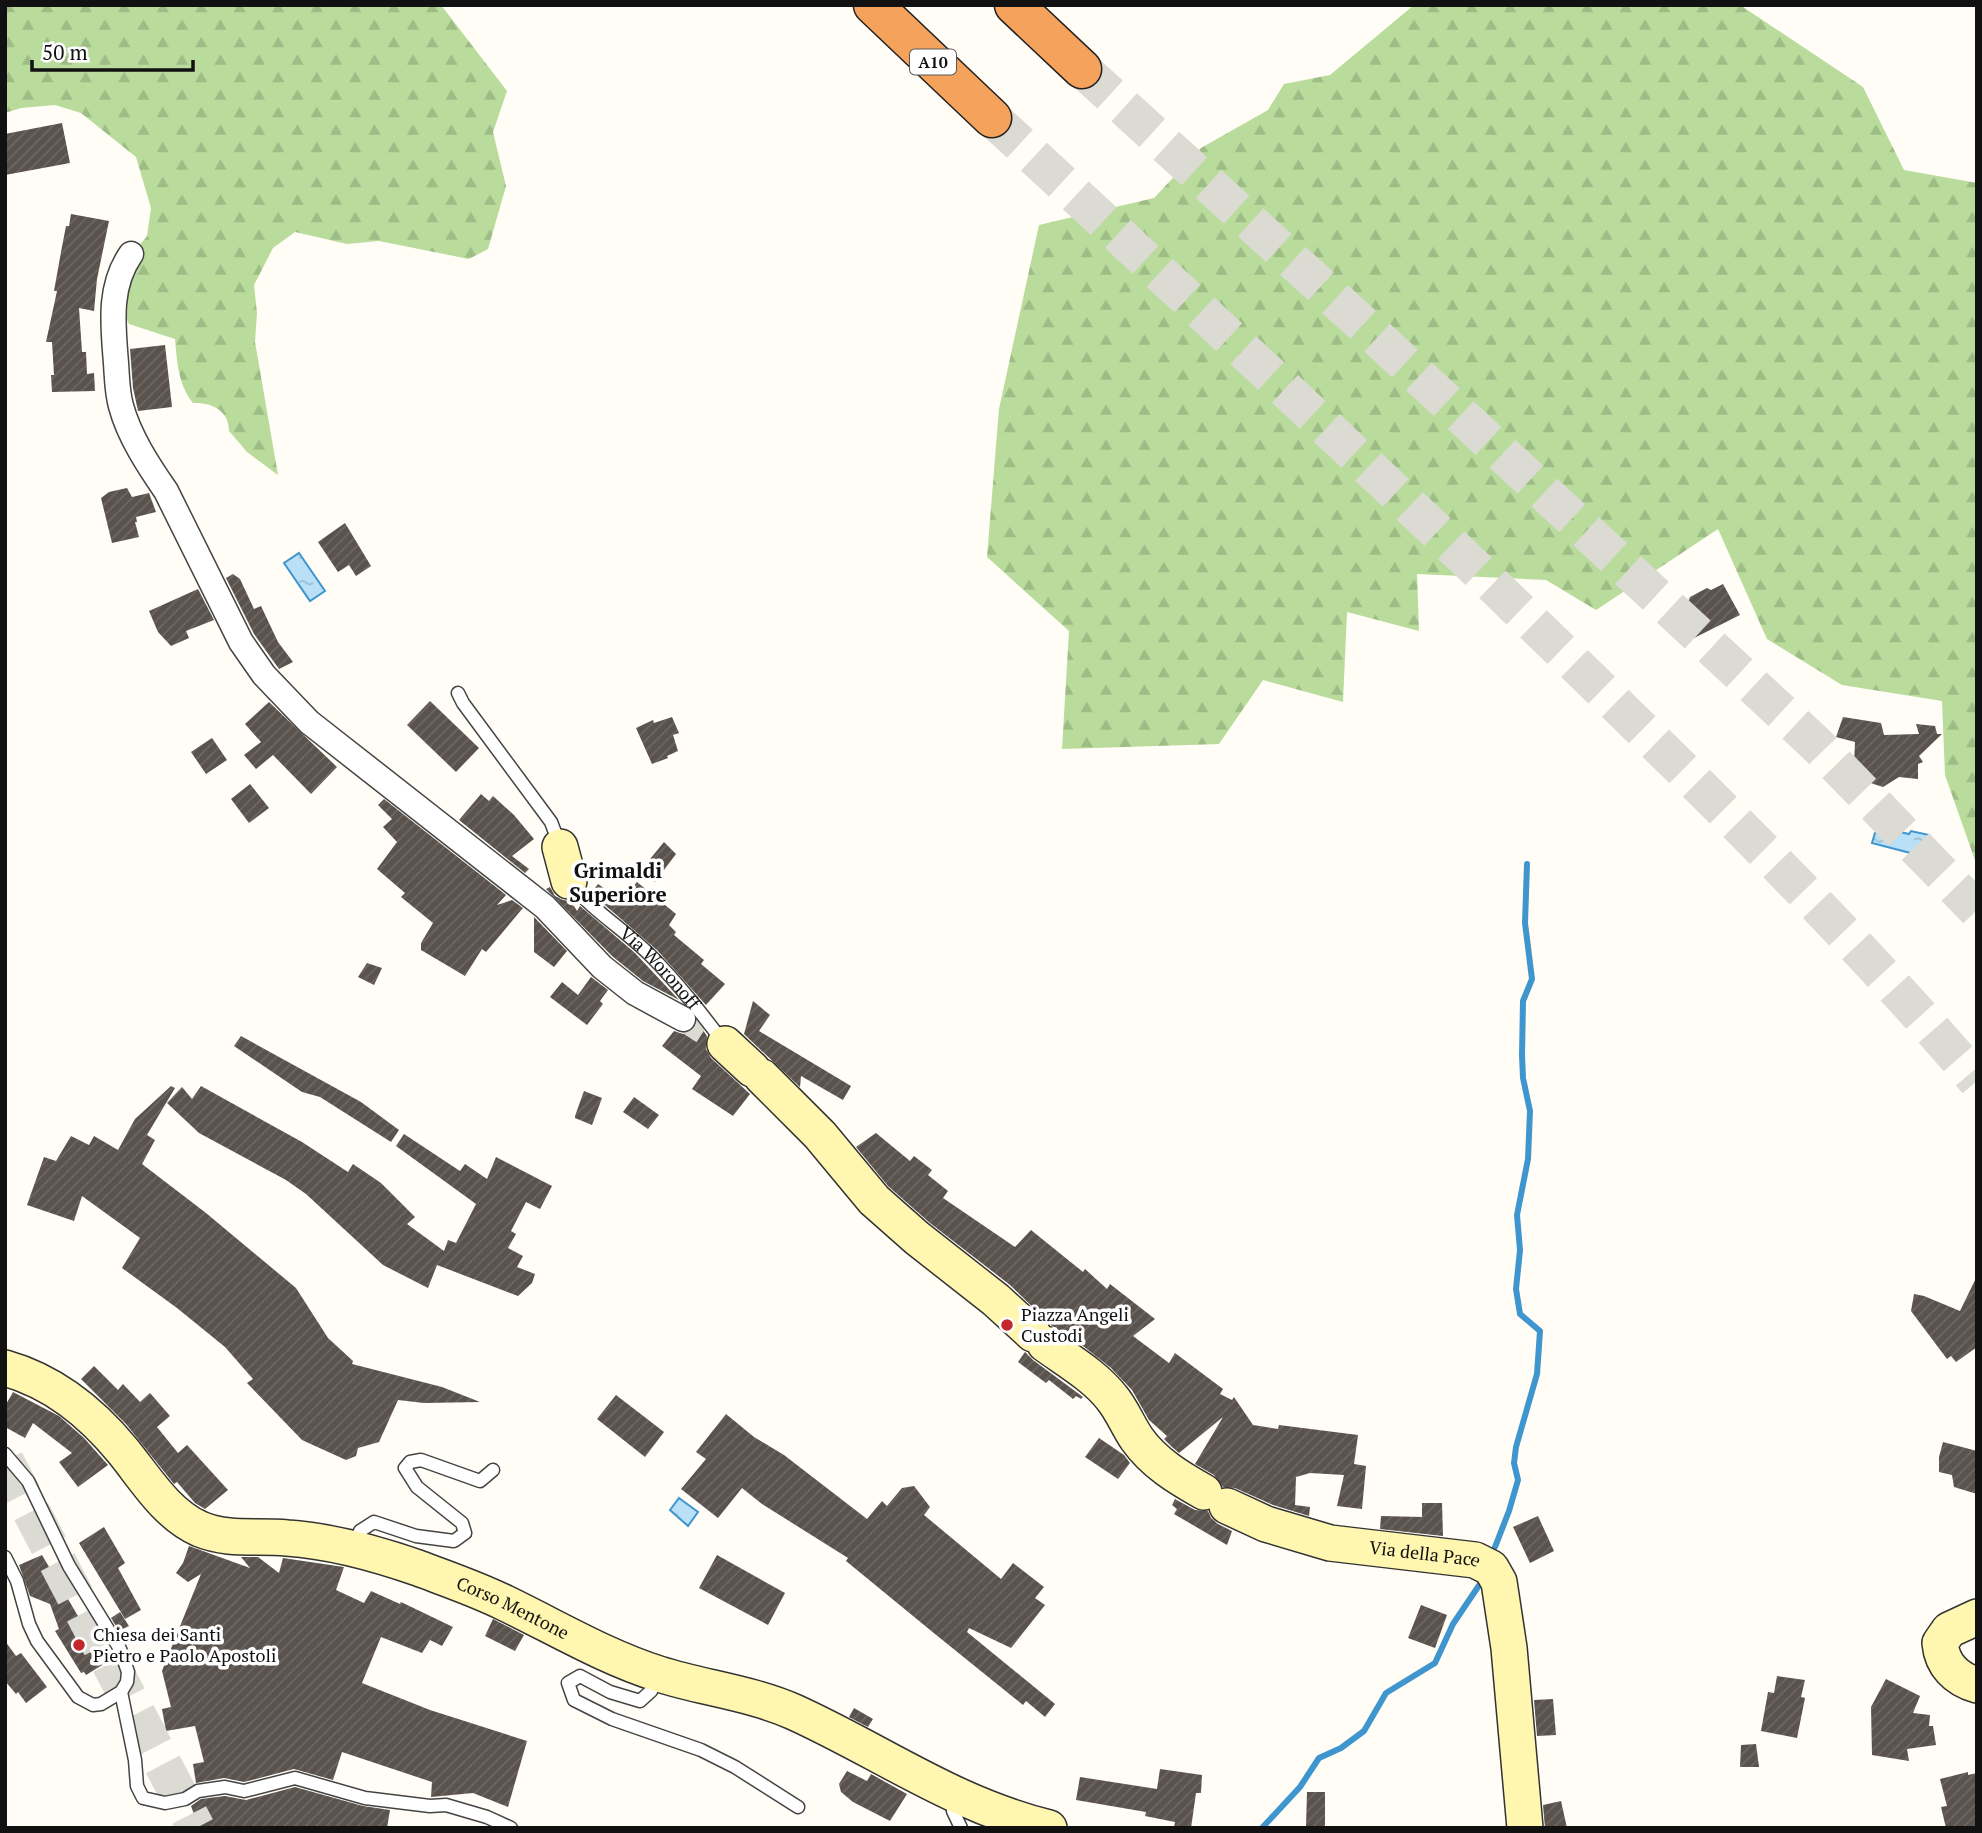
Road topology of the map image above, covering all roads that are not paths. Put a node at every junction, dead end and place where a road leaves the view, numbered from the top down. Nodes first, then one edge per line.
1 (873, 5) edge
2 (1014, 5) edge
3 (1082, 69) tunnel mouth
4 (992, 118) tunnel mouth
5 (131, 254) dead end
6 (458, 693) dead end
7 (560, 847) joint
8 (569, 881) joint
9 (683, 1019) tunnel mouth
10 (717, 1040) joint
11 (991, 1296) joint
12 (5, 1368) edge
13 (5, 1454) edge
14 (492, 1470) dead end
15 (355, 1547) junction
16 (5, 1557) edge
17 (1977, 1618) edge
18 (659, 1674) junction
19 (1977, 1685) edge
20 (121, 1692) junction
21 (798, 1807) dead end
22 (959, 1812) edge
23 (511, 1828) edge
24 (1049, 1828) edge
25 (1525, 1828) edge

1 - 4 highway, A10
2 - 3 highway
5 - 9 street
6 - 7 lane, Via Woronoff
7 - 8 street, Via Woronoff
8 - 10 lane, Via Woronoff
10 - 11 street, Via Woronoff
11 - 25 street, Via della Pace
12 - 15 street, Corso Mentone
13 - 20 lane
14 - 15 lane
15 - 18 street, Corso Mentone
16 - 20 lane
17 - 19 street
18 - 21 lane
18 - 22 street, Corso Mentone
20 - 23 lane
22 - 24 street, Corso Mentone

